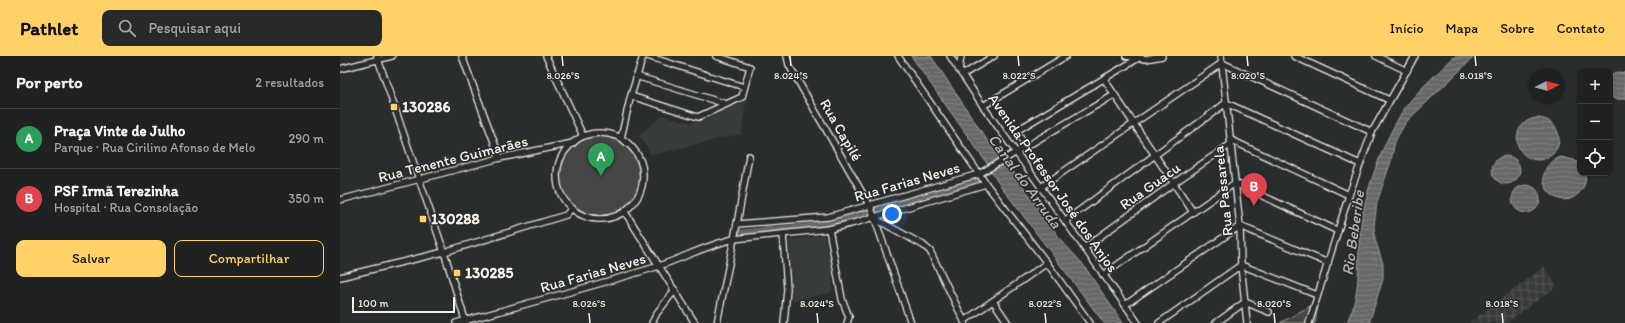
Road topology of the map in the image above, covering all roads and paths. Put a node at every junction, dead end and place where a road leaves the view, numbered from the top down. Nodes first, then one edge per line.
1 (392, 56) edge
2 (462, 56) edge
3 (546, 56) edge
4 (643, 56) edge
5 (647, 56) edge
6 (716, 56) edge
7 (787, 56) edge
8 (898, 56) edge
9 (961, 56) edge
10 (994, 56) edge
11 (1066, 56) edge
12 (1126, 56) edge
13 (1162, 56) edge
14 (1221, 56) edge
15 (1294, 56) edge
16 (1376, 56) edge
17 (1415, 56) edge
18 (952, 57) edge
19 (378, 58) edge
20 (1137, 59) junction
21 (1222, 63) junction
22 (340, 69) edge
23 (1407, 71) junction
24 (961, 72) junction
25 (636, 76) junction
26 (1104, 79) junction
27 (744, 88) junction
28 (631, 96) junction
29 (1114, 96) junction
30 (1390, 100) junction
31 (1226, 103) junction
32 (726, 104) junction
33 (983, 106) junction
34 (1134, 125) junction
35 (1372, 132) junction
36 (583, 136) junction
37 (621, 138) junction
38 (1231, 142) junction
39 (573, 143) junction
40 (1026, 146) junction
41 (1016, 152) junction
42 (1154, 155) junction
43 (749, 156) dead end
44 (500, 158) junction
45 (1360, 164) junction
46 (979, 174) junction
47 (418, 180) junction
48 (1174, 183) junction
49 (1235, 183) junction
50 (986, 184) junction
51 (1041, 188) junction
52 (1349, 195) junction
53 (340, 198) edge
54 (871, 206) junction
55 (572, 208) junction
56 (625, 212) junction
57 (1193, 212) junction
58 (875, 217) junction
59 (1065, 221) junction
60 (737, 224) junction
61 (1240, 226) junction
62 (829, 229) junction
63 (1338, 231) junction
64 (783, 234) junction
65 (734, 239) junction
66 (1084, 248) junction
67 (444, 252) junction
68 (1047, 263) junction
69 (1328, 263) junction
70 (1241, 265) junction
71 (658, 266) junction
72 (1104, 276) junction
73 (340, 278) edge
74 (674, 290) junction
75 (1317, 294) junction
76 (993, 301) junction
77 (1245, 302) junction
78 (1125, 305) junction
79 (1269, 312) dead end
80 (466, 322) edge
81 (965, 322) edge
82 (456, 323) edge
83 (652, 323) edge
84 (695, 323) edge
85 (717, 323) edge
86 (784, 323) edge
87 (847, 323) edge
88 (911, 323) edge
89 (1008, 323) edge
90 (1090, 323) edge
91 (1138, 323) edge
92 (1159, 323) edge
93 (1216, 323) edge
94 (1247, 323) edge
95 (1309, 323) edge

1 - 19 street
2 - 44 street
3 - 36 street
4 - 25 street
5 - 27 street
6 - 27 street
7 - 54 street, Rua Capilé
8 - 46 street
9 - 24 street
10 - 24 street
11 - 33 street
12 - 20 street
13 - 20 street
14 - 21 street, Rua Passarela
15 - 30 street
16 - 23 street
17 - 23 street
18 - 24 street, Avenida Professor José dos Anjos
19 - 22 street
19 - 47 street
20 - 26 street
21 - 31 street, Rua Passarela
21 - 34 street
21 - 35 street
23 - 30 street
24 - 33 street, Avenida Professor José dos Anjos
25 - 28 street
25 - 32 street
26 - 29 street
26 - 40 street
27 - 32 street
28 - 32 street
28 - 37 street
29 - 34 street
29 - 40 street, Rua Farias Neves
30 - 35 street
31 - 38 street, Rua Passarela
31 - 42 street
31 - 45 street
33 - 41 street, Avenida Professor José dos Anjos
34 - 42 street
34 - 51 street
35 - 45 street
36 - 37 street
36 - 39 street
37 - 56 street
38 - 48 street, Rua Guacu
38 - 49 street, Rua Passarela
38 - 52 street
39 - 44 street, Rua Tenente Guimarães
39 - 55 street
40 - 41 street, Rua Farias Neves
41 - 46 street, Rua Farias Neves
41 - 51 street, Avenida Professor José dos Anjos
42 - 48 street
42 - 59 street
43 - 60 street
44 - 47 street, Rua Tenente Guimarães
45 - 52 street
46 - 50 street
46 - 54 street, Rua Farias Neves
47 - 53 street, Rua Tenente Guimarães
47 - 67 street
48 - 57 street
48 - 66 street, Rua Guacu
49 - 57 street
49 - 61 street, Rua Passarela
49 - 63 street
50 - 58 street, Rua Farias Neves
50 - 68 street
51 - 59 street, Avenida Professor José dos Anjos
52 - 63 street
54 - 58 street, Rua Capilé
54 - 60 street, Rua Farias Neves
55 - 56 street
55 - 67 street
56 - 71 street
57 - 72 street
58 - 62 street, Rua Farias Neves
58 - 81 street
58 - 88 street, Rua Capilé
59 - 66 street, Avenida Professor José dos Anjos
60 - 65 street
61 - 69 street
61 - 70 street, Rua Passarela
61 - 78 street
62 - 64 street, Rua Farias Neves
62 - 87 street
63 - 69 street
64 - 65 street, Rua Farias Neves
64 - 86 street
65 - 71 street, Rua Farias Neves
65 - 85 street
66 - 72 street, Avenida Professor José dos Anjos
67 - 73 street
67 - 80 street
68 - 76 street
68 - 90 street
69 - 75 street
70 - 75 street
70 - 77 street, Rua Passarela
70 - 92 street
71 - 74 street
71 - 80 street, Rua Farias Neves
72 - 78 street, Avenida Professor José dos Anjos
74 - 83 street
74 - 84 street
75 - 95 street
76 - 81 street
76 - 89 street
77 - 79 street
77 - 93 street
77 - 94 street, Rua Passarela
78 - 91 street, Avenida Professor José dos Anjos
80 - 82 street, Rua Farias Neves

